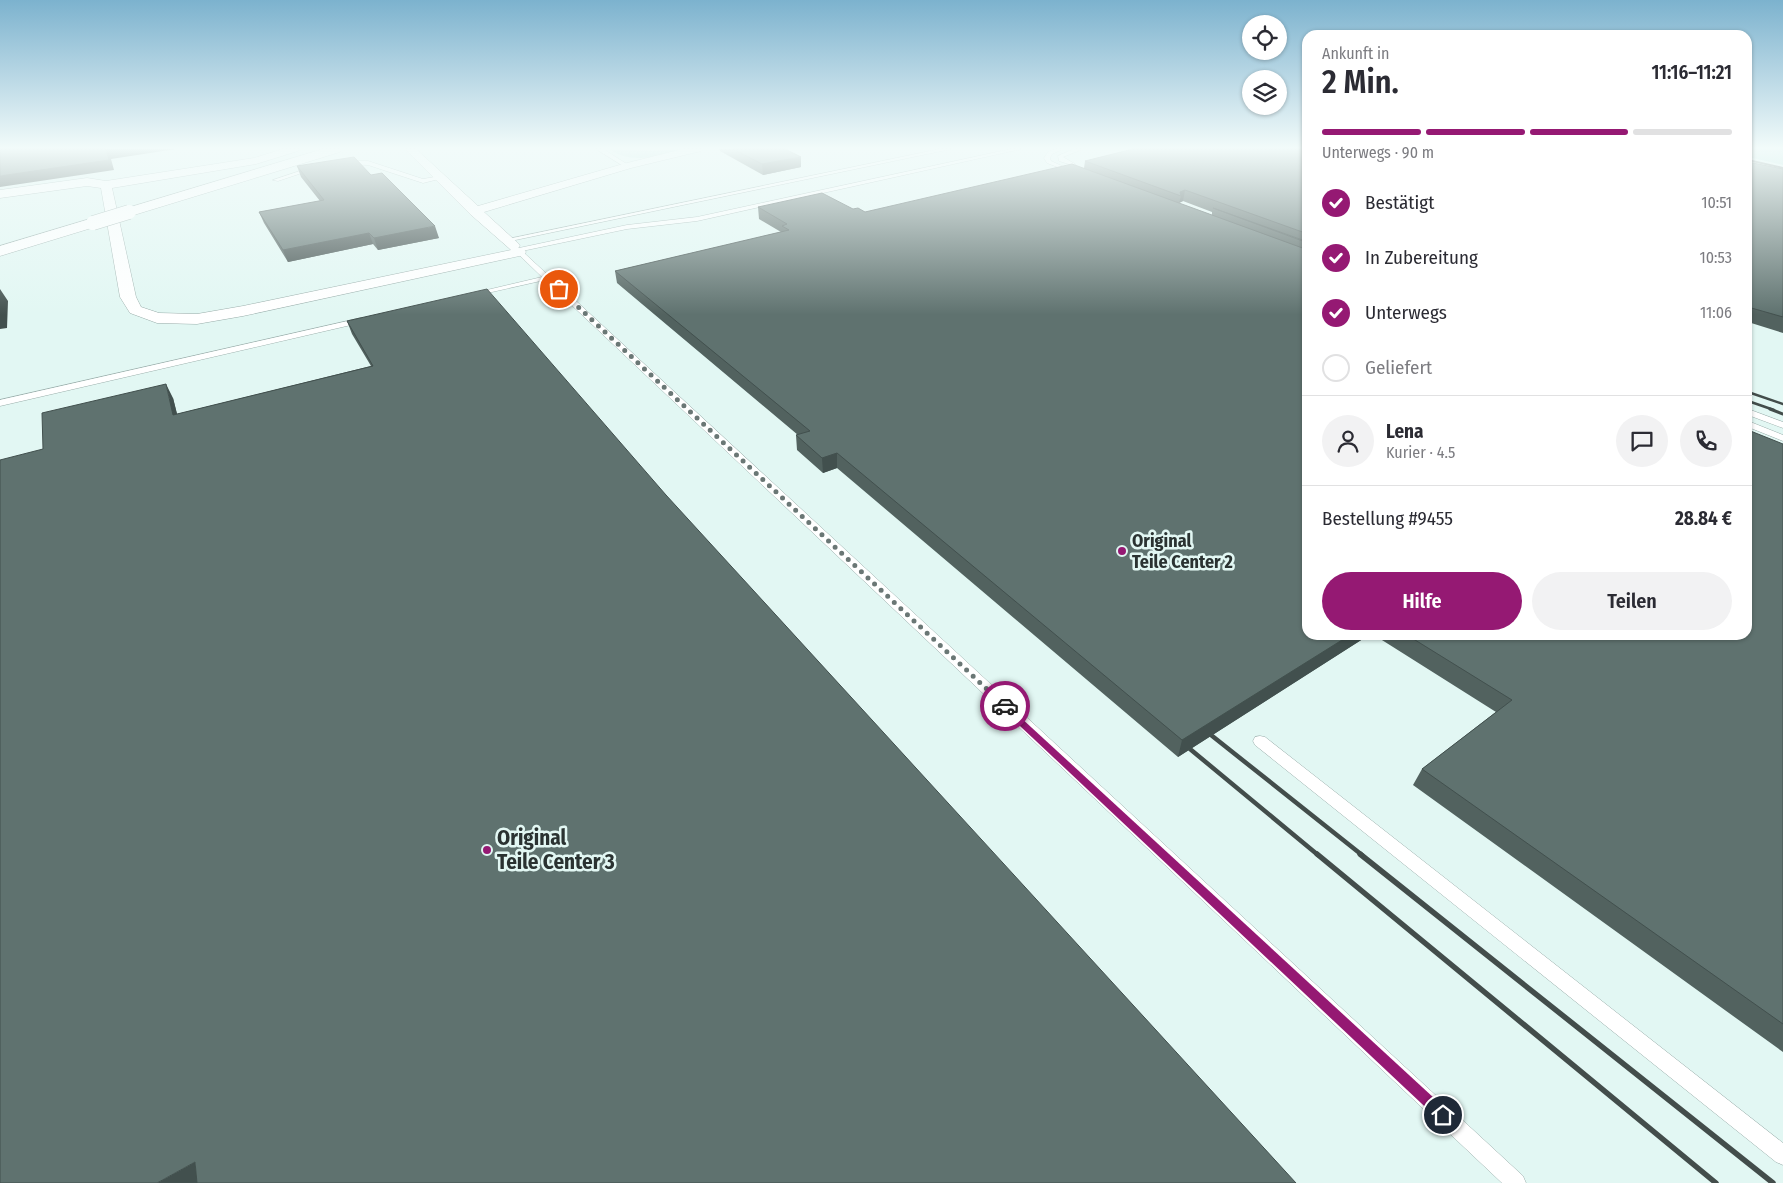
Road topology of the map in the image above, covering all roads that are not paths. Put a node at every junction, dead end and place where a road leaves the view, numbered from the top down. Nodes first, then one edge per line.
1 (110, 204) edge
2 (158, 204) edge
3 (467, 204) edge
4 (497, 204) edge
5 (704, 204) edge
6 (765, 204) edge
7 (474, 211) junction
8 (514, 247) junction
9 (0, 251) edge
10 (546, 278) junction
11 (469, 295) edge
12 (373, 317) edge
13 (0, 404) edge
14 (1752, 413) edge
15 (1783, 425) edge
16 (1752, 426) edge
17 (1783, 438) edge
18 (1260, 741) dead end
19 (1783, 1155) edge
20 (1516, 1183) edge

1 - 8 street
2 - 9 street, bridge
3 - 7 street
4 - 7 street
5 - 8 lane
6 - 8 lane
7 - 8 street
8 - 10 lane
10 - 11 lane
10 - 20 lane
12 - 13 lane
14 - 15 lane
16 - 17 lane
18 - 19 lane

